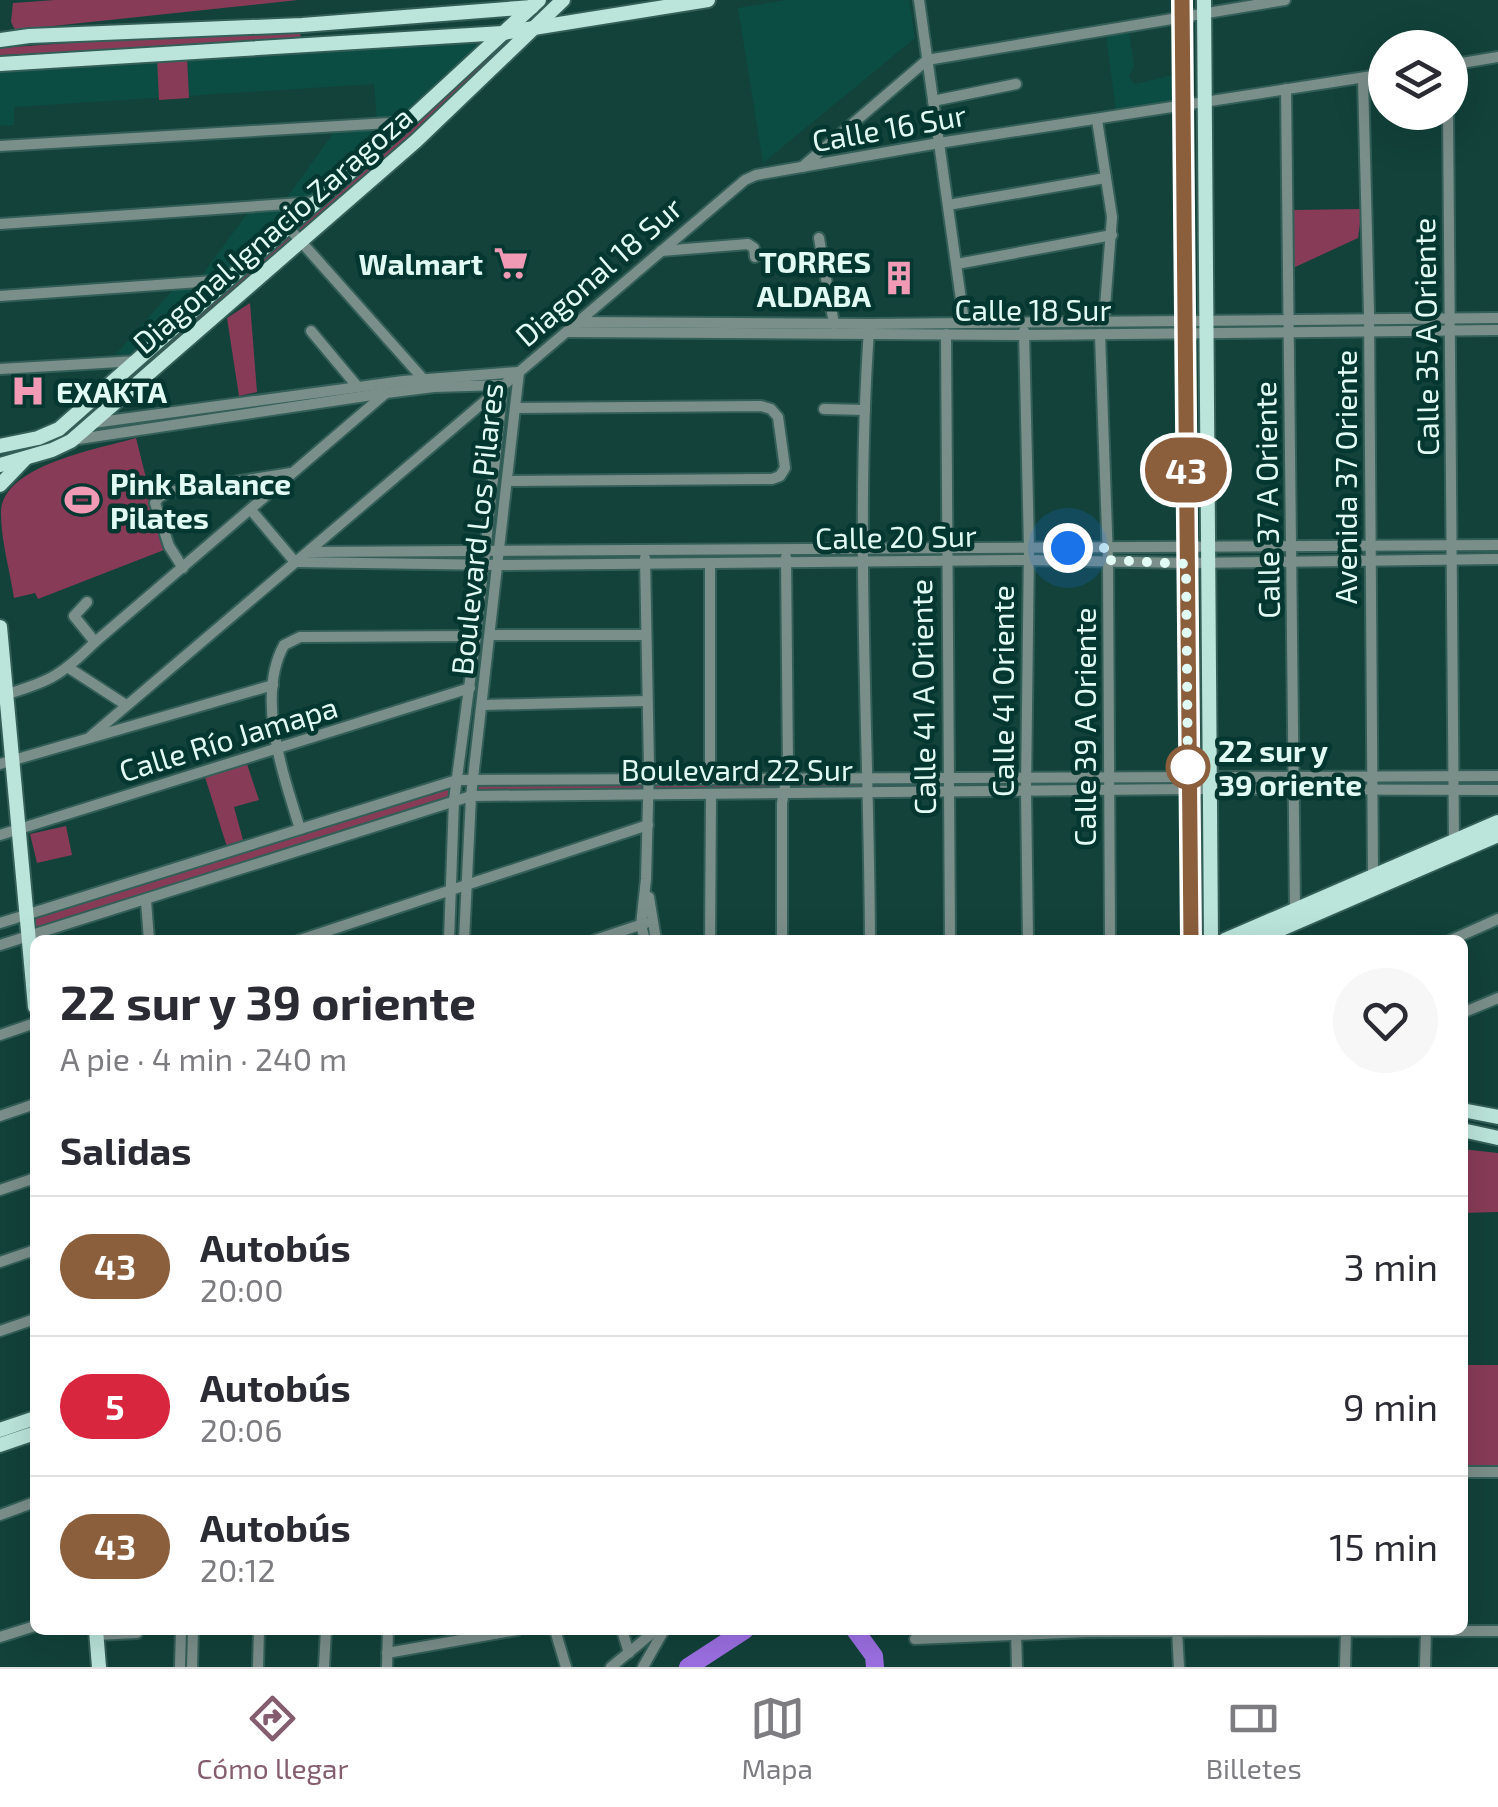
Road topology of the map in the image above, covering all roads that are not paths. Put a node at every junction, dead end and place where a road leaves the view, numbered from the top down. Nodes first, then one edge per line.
1 (578, 0) edge
2 (708, 0) edge
3 (919, 0) edge
4 (1182, 0) edge
5 (1285, 0) edge
6 (562, 1) edge
7 (535, 4) edge
8 (488, 5) edge
9 (1204, 7) edge
10 (1183, 16) junction
11 (534, 30) junction
12 (503, 33) junction
13 (29, 36) junction
14 (0, 40) edge
15 (0, 48) edge
16 (1498, 58) edge
17 (927, 60) junction
18 (1468, 62) edge
19 (0, 64) edge
20 (1368, 77) edge
21 (1363, 78) junction
22 (1016, 84) dead end
23 (1286, 89) junction
24 (933, 100) junction
25 (1204, 102) junction
26 (1184, 105) junction
27 (1097, 120) junction
28 (407, 122) junction
29 (1448, 130) edge
30 (939, 143) junction
31 (0, 146) edge
32 (802, 168) junction
33 (1105, 178) junction
34 (316, 202) junction
35 (948, 205) junction
36 (0, 224) edge
37 (288, 228) junction
38 (1112, 236) junction
39 (819, 238) dead end
40 (301, 241) junction
41 (659, 252) junction
42 (755, 257) dead end
43 (957, 264) junction
44 (229, 280) junction
45 (0, 296) edge
46 (1450, 318) junction
47 (1498, 318) edge
48 (1369, 319) junction
49 (1104, 320) junction
50 (580, 322) junction
51 (964, 322) junction
52 (1024, 322) junction
53 (834, 324) junction
54 (1289, 325) junction
55 (1205, 326) junction
56 (1184, 327) junction
57 (869, 329) junction
58 (804, 330) junction
59 (1450, 330) junction
60 (1498, 330) edge
61 (311, 331) dead end
62 (567, 332) junction
63 (1369, 332) junction
64 (946, 334) junction
65 (1100, 334) junction
66 (1024, 335) junction
67 (137, 361) junction
68 (0, 370) edge
69 (519, 372) junction
70 (422, 379) junction
71 (503, 385) junction
72 (357, 386) junction
73 (434, 387) junction
74 (386, 394) junction
75 (515, 408) junction
76 (824, 408) dead end
77 (865, 410) junction
78 (92, 423) junction
79 (71, 440) junction
80 (5, 441) edge
81 (26, 459) junction
82 (0, 465) edge
83 (292, 473) junction
84 (508, 481) junction
85 (0, 484) edge
86 (251, 510) junction
87 (1452, 545) junction
88 (1498, 545) edge
89 (1369, 546) junction
90 (1292, 547) junction
91 (308, 552) junction
92 (1028, 554) junction
93 (1107, 554) junction
94 (946, 555) junction
95 (1206, 555) junction
96 (786, 556) junction
97 (865, 556) junction
98 (1186, 556) junction
99 (644, 558) junction
100 (484, 559) junction
101 (500, 559) junction
102 (1498, 559) edge
103 (1452, 560) junction
104 (1370, 561) junction
105 (295, 562) junction
106 (710, 563) junction
107 (1292, 563) junction
108 (183, 568) junction
109 (87, 602) dead end
110 (0, 628) edge
111 (491, 634) junction
112 (645, 635) junction
113 (476, 636) junction
114 (94, 642) junction
115 (68, 668) junction
116 (273, 686) junction
117 (470, 688) junction
118 (4, 695) edge
119 (647, 701) junction
120 (126, 705) junction
121 (484, 705) junction
122 (91, 736) junction
123 (276, 750) junction
124 (6, 762) edge
125 (1026, 776) junction
126 (1109, 776) junction
127 (1455, 776) junction
128 (1498, 776) edge
129 (949, 777) junction
130 (1294, 777) junction
131 (1374, 777) junction
132 (870, 778) junction
133 (457, 780) junction
134 (473, 780) junction
135 (648, 780) junction
136 (710, 780) junction
137 (786, 780) junction
138 (1188, 782) junction
139 (1210, 782) junction
140 (1026, 790) junction
141 (1109, 790) junction
142 (1374, 790) junction
143 (1456, 790) junction
144 (1498, 790) edge
145 (1294, 791) junction
146 (949, 792) junction
147 (870, 793) junction
148 (648, 794) junction
149 (712, 794) junction
150 (782, 794) junction
151 (472, 796) junction
152 (454, 800) junction
153 (1498, 822) edge
154 (648, 826) junction
155 (19, 829) junction
156 (300, 829) junction
157 (0, 835) edge
158 (1498, 836) edge
159 (1454, 848) junction
160 (1373, 876) junction
161 (466, 886) junction
162 (451, 892) junction
163 (146, 901) junction
164 (1295, 910) junction
165 (27, 914) junction
166 (1498, 918) edge
167 (0, 923) edge
168 (646, 923) junction
169 (31, 935) edge
170 (148, 935) edge
171 (316, 935) edge
172 (449, 935) edge
173 (464, 935) edge
174 (610, 935) edge
175 (645, 935) edge
176 (653, 935) edge
177 (710, 935) edge
178 (782, 935) edge
179 (870, 935) edge
180 (950, 935) edge
181 (1028, 935) edge
182 (1110, 935) edge
183 (1191, 935) edge
184 (1212, 935) edge
185 (1237, 935) edge
186 (1267, 935) edge
187 (1462, 935) edge
188 (28, 936) junction
189 (0, 945) edge
190 (30, 956) edge
191 (1498, 998) edge
192 (1468, 1011) edge
193 (30, 1025) edge
194 (0, 1035) edge
195 (30, 1106) edge
196 (1468, 1111) edge
197 (0, 1116) edge
198 (1498, 1118) edge
199 (1468, 1131) edge
200 (1498, 1138) edge
201 (30, 1180) edge
202 (0, 1190) edge
203 (30, 1252) edge
204 (0, 1262) edge
205 (30, 1321) edge
206 (0, 1330) edge
207 (30, 1420) edge
208 (0, 1430) edge
209 (30, 1435) edge
210 (0, 1445) edge
211 (1468, 1472) edge
212 (1498, 1472) edge
213 (30, 1504) edge
214 (0, 1515) edge
215 (30, 1628) edge
216 (1468, 1630) edge
217 (1498, 1630) edge
218 (96, 1635) edge
219 (182, 1635) edge
220 (192, 1635) edge
221 (259, 1635) edge
222 (326, 1635) edge
223 (388, 1635) edge
224 (489, 1635) edge
225 (556, 1635) edge
226 (623, 1635) edge
227 (650, 1635) edge
228 (661, 1635) edge
229 (972, 1635) edge
230 (1016, 1635) edge
231 (1178, 1635) edge
232 (1346, 1635) edge
233 (1426, 1635) edge
234 (0, 1638) edge
235 (914, 1639) dead end
236 (387, 1653) junction
237 (629, 1654) junction
238 (186, 1665) edge
239 (100, 1667) edge
240 (258, 1667) edge
241 (324, 1667) edge
242 (386, 1667) edge
243 (566, 1667) edge
244 (611, 1667) edge
245 (642, 1667) edge
246 (1017, 1667) edge
247 (1179, 1667) edge
248 (1346, 1667) edge
249 (1425, 1667) edge

1 - 6 main road
2 - 11 main road
3 - 17 street
4 - 10 main road
5 - 9 street, Calle 16 Sur
6 - 7 main road
6 - 11 main road, Diagonal Ignacio Zaragoza
7 - 8 main road
7 - 12 main road, Diagonal Ignacio Zaragoza
8 - 13 main road
9 - 10 street, Calle 16 Sur
9 - 25 main road
10 - 17 street, Calle 16 Sur
10 - 26 main road
11 - 12 main road
11 - 40 main road, Diagonal Ignacio Zaragoza
12 - 19 main road
12 - 28 main road, Diagonal Ignacio Zaragoza
13 - 14 main road
13 - 15 main road
16 - 18 street
17 - 24 street
17 - 32 street, Calle 16 Sur
20 - 21 street, Calle 16 Sur
21 - 23 street, Calle 16 Sur
21 - 48 street, Avenida 37 Oriente
22 - 24 street
23 - 25 street, Calle 16 Sur
23 - 54 street, Calle 37 A Oriente
24 - 30 street
25 - 26 street, Calle 16 Sur
25 - 55 main road
26 - 27 street, Calle 16 Sur
26 - 56 main road
27 - 30 street, Calle 16 Sur
27 - 33 street
28 - 31 street
28 - 34 main road, Diagonal Ignacio Zaragoza
29 - 46 street, Calle 35 A Oriente
30 - 32 street, Calle 16 Sur
30 - 35 street
32 - 41 street, Diagonal 18 Sur
33 - 35 street
33 - 38 street
34 - 36 street
34 - 37 main road, Diagonal Ignacio Zaragoza
35 - 43 street
37 - 40 street
37 - 44 main road, Diagonal Ignacio Zaragoza
38 - 43 street
38 - 49 street
39 - 53 street
40 - 70 street
40 - 78 main road, Diagonal Ignacio Zaragoza
41 - 42 street
41 - 50 street, Diagonal 18 Sur
43 - 51 street
44 - 45 street
44 - 67 main road, Diagonal Ignacio Zaragoza
46 - 47 street, Calle 18 Sur
46 - 48 street, Calle 18 Sur
46 - 59 street, Calle 35 A Oriente
48 - 54 street, Calle 18 Sur
48 - 63 street, Avenida 37 Oriente
49 - 52 street, Calle 18 Sur
49 - 56 street, Calle 18 Sur
50 - 58 street, Calle 18 Sur
50 - 62 street, Diagonal 18 Sur
51 - 52 street, Calle 18 Sur
51 - 57 street, Calle 18 Sur
52 - 66 street, Calle 41 Oriente
53 - 57 street, Calle 18 Sur
53 - 58 street, Calle 18 Sur
54 - 55 street, Calle 18 Sur
54 - 63 street, Calle 18 Sur
54 - 90 street, Calle 37 A Oriente
55 - 56 street, Calle 18 Sur
55 - 95 main road
56 - 65 street, Calle 18 Sur
56 - 98 main road
57 - 58 street, Calle 18 Sur
57 - 64 street, Calle 18 Sur
57 - 77 street
58 - 62 street, Calle 18 Sur
59 - 60 street, Calle 18 Sur
59 - 63 street, Calle 18 Sur
59 - 87 street, Calle 35 A Oriente
61 - 72 street
62 - 69 street, Diagonal 18 Sur
63 - 89 street, Avenida 37 Oriente
64 - 66 street, Calle 18 Sur
64 - 94 street, Calle 41 A Oriente
65 - 66 street, Calle 18 Sur
65 - 93 street, Calle 39 A Oriente
66 - 92 street, Calle 41 Oriente
67 - 68 street
67 - 80 main road, Diagonal Ignacio Zaragoza
69 - 70 street, Boulevard Los Pilares
69 - 71 street, Diagonal 18 Sur
69 - 75 street, Boulevard Los Pilares
70 - 72 street, Boulevard Los Pilares
70 - 73 street
71 - 73 street, Boulevard Los Pilares
71 - 91 street, Diagonal 18 Sur
71 - 100 street, Boulevard Los Pilares
72 - 78 street, Boulevard Los Pilares
73 - 74 street, Boulevard Los Pilares
74 - 79 street, Boulevard Los Pilares
74 - 83 street
75 - 84 street, Boulevard Los Pilares
75 - 84 street
76 - 77 street
77 - 97 street
78 - 79 main road, Diagonal Ignacio Zaragoza
79 - 81 main road, Diagonal Ignacio Zaragoza
81 - 82 main road, Diagonal Ignacio Zaragoza
81 - 85 main road
83 - 86 street
83 - 108 street
84 - 101 street, Boulevard Los Pilares
86 - 105 street
86 - 108 street
87 - 88 street, Calle 20 Sur
87 - 89 street, Calle 20 Sur
87 - 103 street, Calle 35 A Oriente
89 - 90 street, Calle 20 Sur
89 - 104 street, Avenida 37 Oriente
90 - 95 street, Calle 20 Sur
90 - 107 street, Calle 37 A Oriente
91 - 100 street, Calle 20 Sur
91 - 105 street, Diagonal 18 Sur
92 - 93 street, Calle 20 Sur
92 - 94 street, Calle 20 Sur
92 - 125 street, Calle 41 Oriente
93 - 98 street, Calle 20 Sur
93 - 126 street, Calle 39 A Oriente
94 - 97 street, Calle 20 Sur
94 - 129 street, Calle 41 A Oriente
95 - 98 street, Calle 20 Sur
95 - 107 street, Calle 20 Sur
95 - 139 main road
96 - 97 street, Calle 20 Sur
96 - 99 street, Calle 20 Sur
96 - 106 street, Calle 20 Sur
96 - 137 street
97 - 132 street
98 - 138 main road
99 - 101 street, Calle 20 Sur
99 - 106 street, Calle 20 Sur
99 - 112 street
100 - 101 street, Calle 20 Sur
100 - 105 street, Calle 20 Sur
100 - 113 street, Boulevard Los Pilares
101 - 111 street, Boulevard Los Pilares
102 - 103 street, Calle 20 Sur
103 - 104 street, Calle 20 Sur
103 - 127 street, Calle 35 A Oriente
104 - 107 street, Calle 20 Sur
104 - 131 street, Avenida 37 Oriente
105 - 120 street, Diagonal 18 Sur
106 - 136 street
107 - 130 street, Calle 37 A Oriente
108 - 114 street
109 - 114 street
110 - 118 main road
111 - 112 street
111 - 121 street, Boulevard Los Pilares
112 - 119 street
113 - 116 street
113 - 117 street, Boulevard Los Pilares
114 - 115 street
115 - 118 street
115 - 120 street
116 - 122 street
116 - 123 street
117 - 123 street, Calle Río Jamapa
117 - 133 street, Boulevard Los Pilares
118 - 124 main road
119 - 121 street
119 - 135 street
120 - 122 street, Diagonal 18 Sur
121 - 134 street, Boulevard Los Pilares
122 - 124 street, Diagonal 18 Sur
123 - 155 street, Calle Río Jamapa
123 - 156 street
124 - 155 main road
125 - 126 street, Boulevard 22 Sur
125 - 129 street, Boulevard 22 Sur
125 - 140 street, Calle 41 Oriente
126 - 138 street, Boulevard 22 Sur
126 - 141 street, Calle 39 A Oriente
127 - 128 street, Boulevard 22 Sur
127 - 131 street, Boulevard 22 Sur
127 - 143 street
129 - 132 street, Boulevard 22 Sur
129 - 146 street, Calle 41 A Oriente
130 - 131 street, Boulevard 22 Sur
130 - 139 street, Boulevard 22 Sur
130 - 145 street, Calle 37 A Oriente
131 - 142 street, Avenida 37 Oriente
132 - 137 street, Boulevard 22 Sur
132 - 147 street
133 - 134 street, Boulevard 22 Sur
133 - 152 street, Boulevard Los Pilares
133 - 156 street, Boulevard 22 Sur
134 - 135 street, Boulevard 22 Sur
134 - 151 street, Boulevard Los Pilares
135 - 136 street, Boulevard 22 Sur
135 - 148 street
136 - 137 street, Boulevard 22 Sur
137 - 150 street
138 - 139 street, Boulevard 22 Sur
138 - 141 street, Boulevard 22 Sur
138 - 183 main road
139 - 145 street, Boulevard 22 Sur
139 - 184 main road
140 - 141 street, Boulevard 22 Sur
140 - 146 street, Boulevard 22 Sur
140 - 181 street, Calle 41 Oriente
141 - 182 street, Calle 39 A Oriente
142 - 143 street, Boulevard 22 Sur
142 - 145 street, Boulevard 22 Sur
142 - 160 street, Avenida 37 Oriente
143 - 144 street, Boulevard 22 Sur
143 - 159 street
145 - 164 street, Calle 37 A Oriente
146 - 147 street, Boulevard 22 Sur
146 - 180 street, Calle 41 A Oriente
147 - 150 street, Boulevard 22 Sur
147 - 179 street
148 - 149 street, Boulevard 22 Sur
148 - 151 street, Boulevard 22 Sur
148 - 154 street
149 - 150 street, Boulevard 22 Sur
149 - 177 street
150 - 178 street
151 - 152 street, Boulevard 22 Sur
151 - 161 street, Boulevard Los Pilares
152 - 162 street, Boulevard Los Pilares
152 - 163 street, Boulevard 22 Sur
153 - 159 main road
154 - 161 street
154 - 168 street
155 - 157 street, Calle Río Jamapa
155 - 165 main road
156 - 165 street, Boulevard 22 Sur
158 - 159 main road
159 - 160 main road
159 - 186 main road
160 - 164 main road
161 - 162 street
161 - 173 street, Boulevard Los Pilares
162 - 171 street
162 - 172 street, Boulevard Los Pilares
163 - 169 street, Boulevard 22 Sur
163 - 170 street
164 - 185 main road
165 - 167 street, Boulevard 22 Sur
165 - 188 main road
166 - 187 street
168 - 174 street
168 - 175 street
168 - 176 street
188 - 189 street, Boulevard 22 Sur
188 - 190 main road
191 - 192 street
193 - 194 street
195 - 197 street
196 - 198 main road
199 - 200 main road
201 - 202 street
203 - 204 street
205 - 206 street
207 - 208 main road
209 - 210 main road
211 - 212 street
213 - 214 street
215 - 234 street
216 - 217 street
218 - 239 main road
219 - 238 street
220 - 238 street
221 - 240 street
222 - 241 street
223 - 236 street
224 - 236 street
225 - 243 street
226 - 237 street
227 - 237 street
228 - 245 street
229 - 235 street
230 - 246 street
231 - 247 street
232 - 248 street
233 - 249 street
236 - 242 street
237 - 244 street

